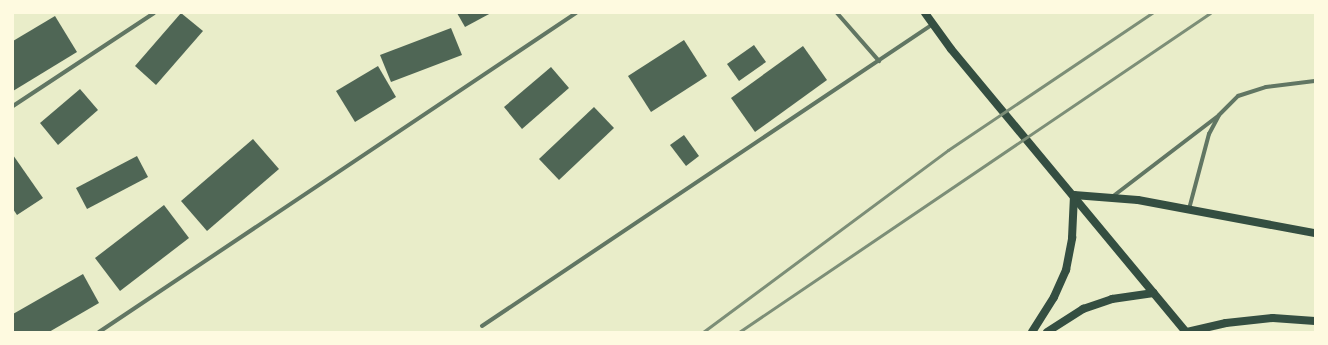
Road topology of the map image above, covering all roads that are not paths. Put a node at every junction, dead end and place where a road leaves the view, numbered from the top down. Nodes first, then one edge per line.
1 (154, 13) edge
2 (576, 13) edge
3 (837, 13) edge
4 (924, 13) edge
5 (934, 24) junction
6 (879, 61) junction
7 (1315, 82) edge
8 (13, 106) edge
9 (1220, 115) junction
10 (1074, 195) junction
11 (1111, 198) junction
12 (1189, 209) junction
13 (1315, 233) edge
14 (1154, 293) junction
15 (1315, 321) edge
16 (482, 326) dead end
17 (99, 332) edge
18 (1032, 332) edge
19 (1046, 332) edge
20 (1186, 332) edge

1 - 8 street
2 - 17 street
3 - 6 street
4 - 5 main road
5 - 6 street
5 - 10 main road
6 - 16 street
7 - 9 street
9 - 11 street
9 - 12 street
10 - 11 main road
10 - 14 main road
10 - 18 main road
11 - 12 main road
12 - 13 main road
14 - 19 main road
14 - 20 main road
15 - 20 main road

